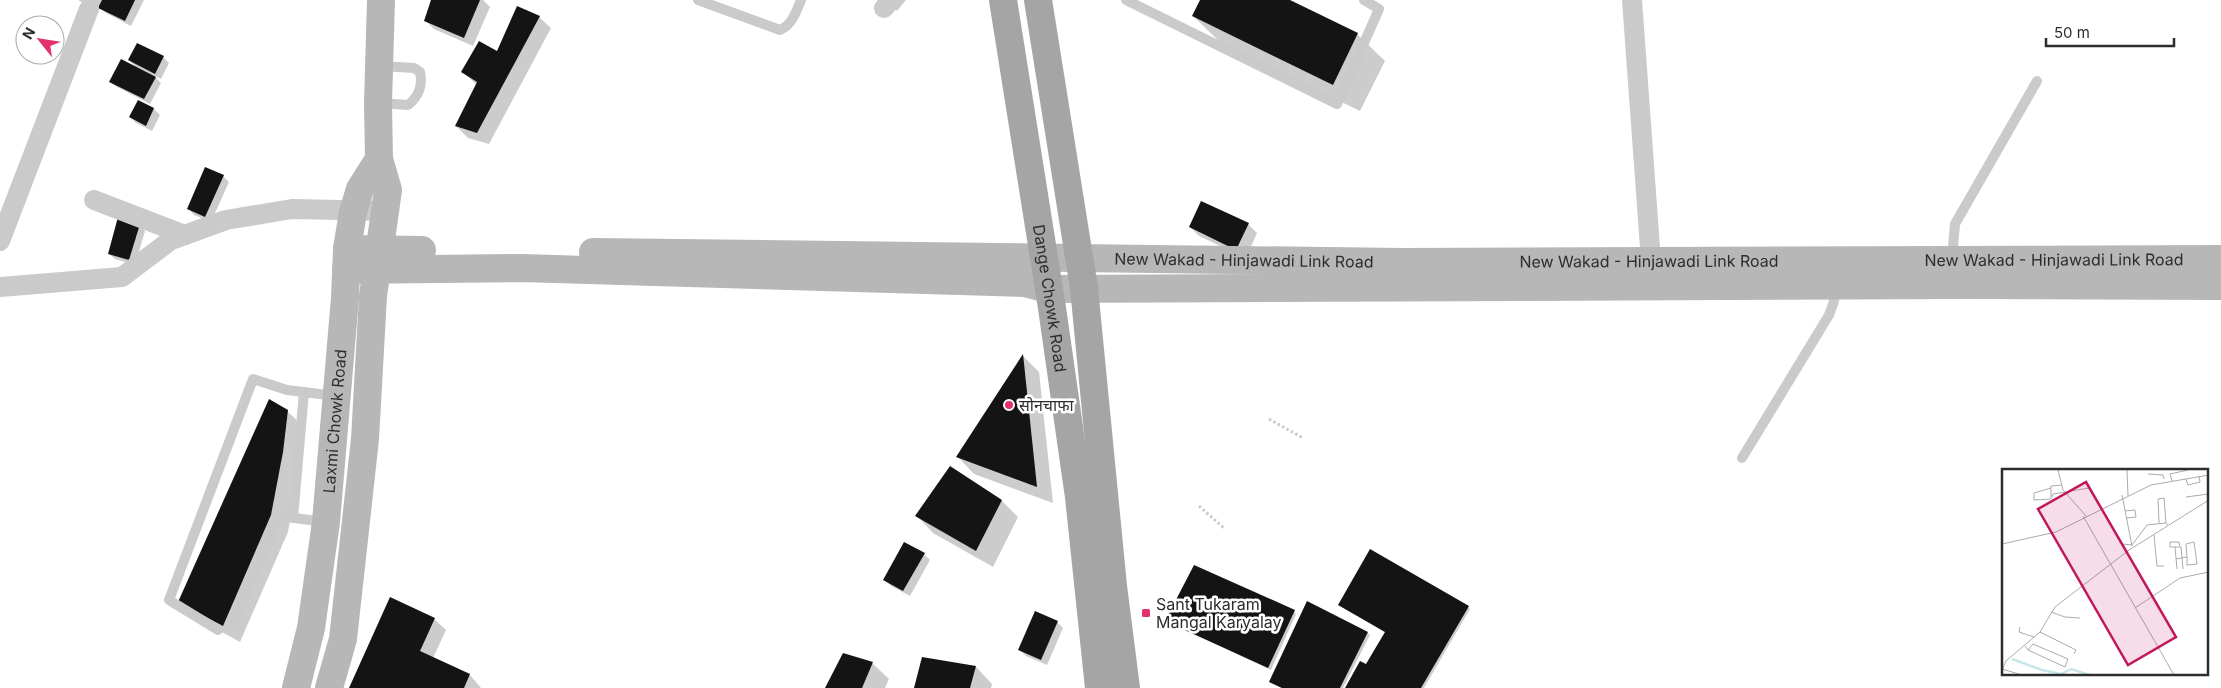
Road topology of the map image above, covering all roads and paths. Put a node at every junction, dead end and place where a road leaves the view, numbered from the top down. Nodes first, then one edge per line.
1 (381, 0) edge
2 (698, 0) edge
3 (802, 0) edge
4 (1003, 0) edge
5 (1038, 0) edge
6 (1126, 0) edge
7 (1364, 0) edge
8 (1632, 0) edge
9 (89, 9) dead end
10 (380, 66) junction
11 (2037, 80) dead end
12 (378, 103) junction
13 (379, 159) junction
14 (94, 200) dead end
15 (353, 212) junction
16 (386, 212) junction
17 (185, 235) junction
18 (0, 241) edge
19 (1044, 257) junction
20 (1078, 258) junction
21 (377, 259) junction
22 (1952, 259) junction
23 (2221, 259) edge
24 (346, 260) junction
25 (1652, 274) junction
26 (1402, 275) junction
27 (1837, 285) junction
28 (2221, 286) edge
29 (0, 287) edge
30 (1084, 288) junction
31 (1048, 289) junction
32 (304, 392) junction
33 (336, 396) junction
34 (1269, 419) dead end
35 (1303, 438) dead end
36 (1742, 458) dead end
37 (1198, 506) dead end
38 (293, 518) junction
39 (326, 522) junction
40 (1225, 529) dead end
41 (234, 621) dead end
42 (218, 630) dead end
43 (296, 688) edge
44 (330, 688) edge
45 (1099, 688) edge
46 (1126, 688) edge

1 - 10 main road
2 - 3 lane
4 - 19 main road, Dange Chowk Road
5 - 20 main road, Dange Chowk Road
6 - 7 lane
8 - 25 street
9 - 18 street
10 - 12 main road
10 - 12 lane
11 - 22 lane
12 - 13 main road
13 - 15 main road, Laxmi Chowk Road
13 - 16 main road, Laxmi Chowk Road
14 - 17 street
15 - 16 street
15 - 17 street
15 - 24 main road, Laxmi Chowk Road
16 - 21 main road, Laxmi Chowk Road
17 - 29 street
19 - 20 main road, New Wakad - Hinjawadi Link Road
19 - 21 main road, New Wakad - Hinjawadi Link Road
19 - 31 main road, Dange Chowk Road
20 - 26 main road, New Wakad - Hinjawadi Link Road
20 - 30 main road, Dange Chowk Road
21 - 24 main road
21 - 31 main road, New Wakad - Hinjawadi Link Road
21 - 44 main road, Laxmi Chowk Road
22 - 23 main road, New Wakad - Hinjawadi Link Road
22 - 25 main road, New Wakad - Hinjawadi Link Road
24 - 33 main road, Laxmi Chowk Road
25 - 26 main road, New Wakad - Hinjawadi Link Road
25 - 27 main road, New Wakad - Hinjawadi Link Road
26 - 30 main road, New Wakad - Hinjawadi Link Road
27 - 28 main road, New Wakad - Hinjawadi Link Road
27 - 36 lane
30 - 31 main road, New Wakad - Hinjawadi Link Road
30 - 46 main road, Dange Chowk Road
31 - 45 main road, Dange Chowk Road
32 - 33 lane
32 - 38 lane
32 - 42 lane
33 - 39 main road, Laxmi Chowk Road
34 - 35 path
37 - 40 path
38 - 39 lane
38 - 41 lane
39 - 43 main road, Laxmi Chowk Road

